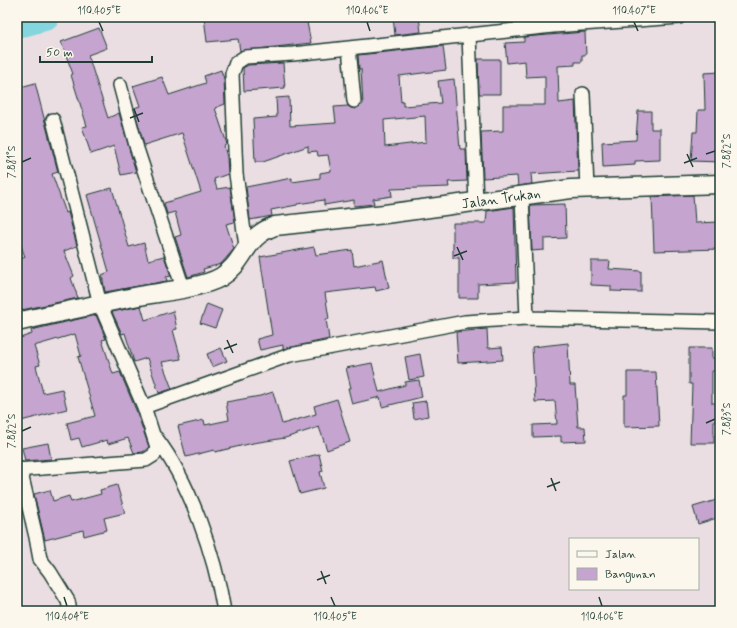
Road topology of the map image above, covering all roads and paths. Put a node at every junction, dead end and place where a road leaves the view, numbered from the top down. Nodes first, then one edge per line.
1 (679, 17) edge
2 (469, 36) junction
3 (349, 48) junction
4 (120, 84) dead end
5 (583, 94) dead end
6 (354, 101) dead end
7 (53, 120) dead end
8 (720, 184) edge
9 (587, 189) junction
10 (522, 196) junction
11 (476, 202) junction
12 (246, 246) junction
13 (183, 288) junction
14 (100, 304) junction
15 (527, 318) junction
16 (17, 322) edge
17 (720, 322) edge
18 (144, 407) junction
19 (153, 434) junction
20 (18, 470) edge
21 (70, 611) edge
22 (224, 611) edge

1 - 2 street
2 - 3 street
2 - 11 street
3 - 6 street
3 - 12 street
4 - 13 street
5 - 9 street
7 - 14 street
8 - 9 street, Jalan Trukan
9 - 10 street, Jalan Trukan
10 - 11 street, Jalan Trukan
10 - 15 street
11 - 12 street, Jalan Trukan
12 - 13 street, Jalan Trukan
13 - 14 street, Jalan Trukan
14 - 16 street, Jalan Trukan
14 - 18 street
15 - 17 street
15 - 18 street
18 - 19 street
19 - 20 street
19 - 22 street
20 - 21 street

